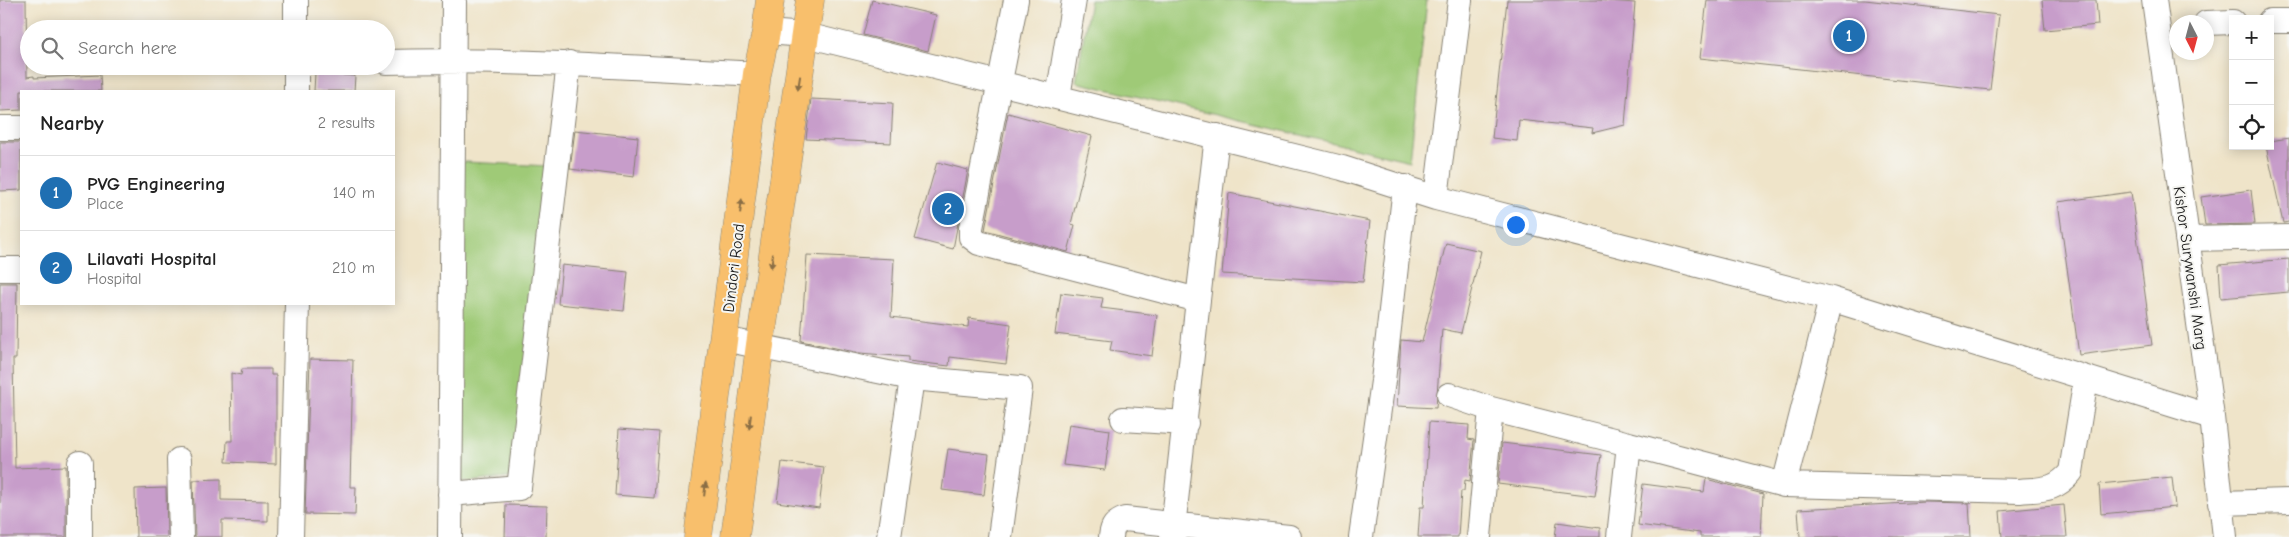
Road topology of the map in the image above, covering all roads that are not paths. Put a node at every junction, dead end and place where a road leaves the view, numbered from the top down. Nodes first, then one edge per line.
1 (296, 0) edge
2 (454, 0) edge
3 (770, 0) edge
4 (810, 0) edge
5 (1016, 0) edge
6 (1074, 0) edge
7 (1460, 0) edge
8 (2154, 0) edge
9 (296, 20) edge
10 (2274, 21) edge
11 (2289, 21) edge
12 (2229, 22) edge
13 (2214, 23) edge
14 (2167, 25) edge
15 (766, 32) junction
16 (806, 35) junction
17 (453, 61) junction
18 (395, 62) edge
19 (570, 63) junction
20 (757, 74) junction
21 (296, 75) edge
22 (1001, 83) junction
23 (296, 90) edge
24 (1058, 97) junction
25 (0, 128) edge
26 (20, 128) edge
27 (1217, 136) junction
28 (1406, 187) junction
29 (1436, 198) junction
30 (2289, 237) edge
31 (2187, 238) junction
32 (0, 269) edge
33 (20, 269) edge
34 (1831, 299) junction
35 (1198, 300) junction
36 (297, 305) edge
37 (724, 339) junction
38 (760, 345) junction
39 (912, 378) junction
40 (2086, 378) junction
41 (1449, 395) dead end
42 (1491, 409) junction
43 (2212, 417) junction
44 (1123, 419) dead end
45 (1186, 423) junction
46 (1629, 444) junction
47 (179, 460) dead end
48 (80, 463) dead end
49 (1784, 485) junction
50 (450, 494) junction
51 (2289, 501) edge
52 (2220, 503) junction
53 (1172, 531) edge
54 (80, 537) edge
55 (181, 537) edge
56 (291, 537) edge
57 (450, 537) edge
58 (698, 537) edge
59 (735, 537) edge
60 (889, 537) edge
61 (1000, 537) edge
62 (1110, 537) edge
63 (1289, 537) edge
64 (1361, 537) edge
65 (1479, 537) edge
66 (1619, 537) edge
67 (2225, 537) edge

1 - 9 street
2 - 17 street
3 - 15 main road, Dindori Road
4 - 16 main road
5 - 22 street
6 - 24 street
7 - 29 street
8 - 14 street, Kishor Surywanshi Marg
10 - 11 street
12 - 13 street
14 - 31 street, Kishor Surywanshi Marg
15 - 16 street
15 - 20 main road, Dindori Road
16 - 22 street
16 -> 38 main road
17 - 18 street
17 - 19 street
17 - 50 street
19 - 20 street
19 - 50 street
37 -> 20 main road, Dindori Road
21 - 23 street
22 - 24 street
22 - 35 street
24 - 27 street
25 - 26 street
27 - 28 street
27 - 35 street
28 - 29 street
28 - 64 street
29 - 34 street
30 - 31 street
31 - 43 street, Kishor Surywanshi Marg
32 - 33 street
34 - 40 street
34 - 49 street
35 - 45 street
36 - 56 street
37 - 38 street
58 -> 37 main road, Dindori Road
38 - 39 street
38 -> 59 main road
39 - 60 street
39 - 61 street
40 - 43 street
40 - 49 street
41 - 42 street
42 - 46 street
42 - 65 street
43 - 52 street, Kishor Surywanshi Marg
44 - 45 street
45 - 53 street
46 - 49 street
46 - 66 street
47 - 55 street
48 - 54 street
50 - 57 street
51 - 52 street
52 - 67 street, Kishor Surywanshi Marg
53 - 62 street
53 - 63 street

